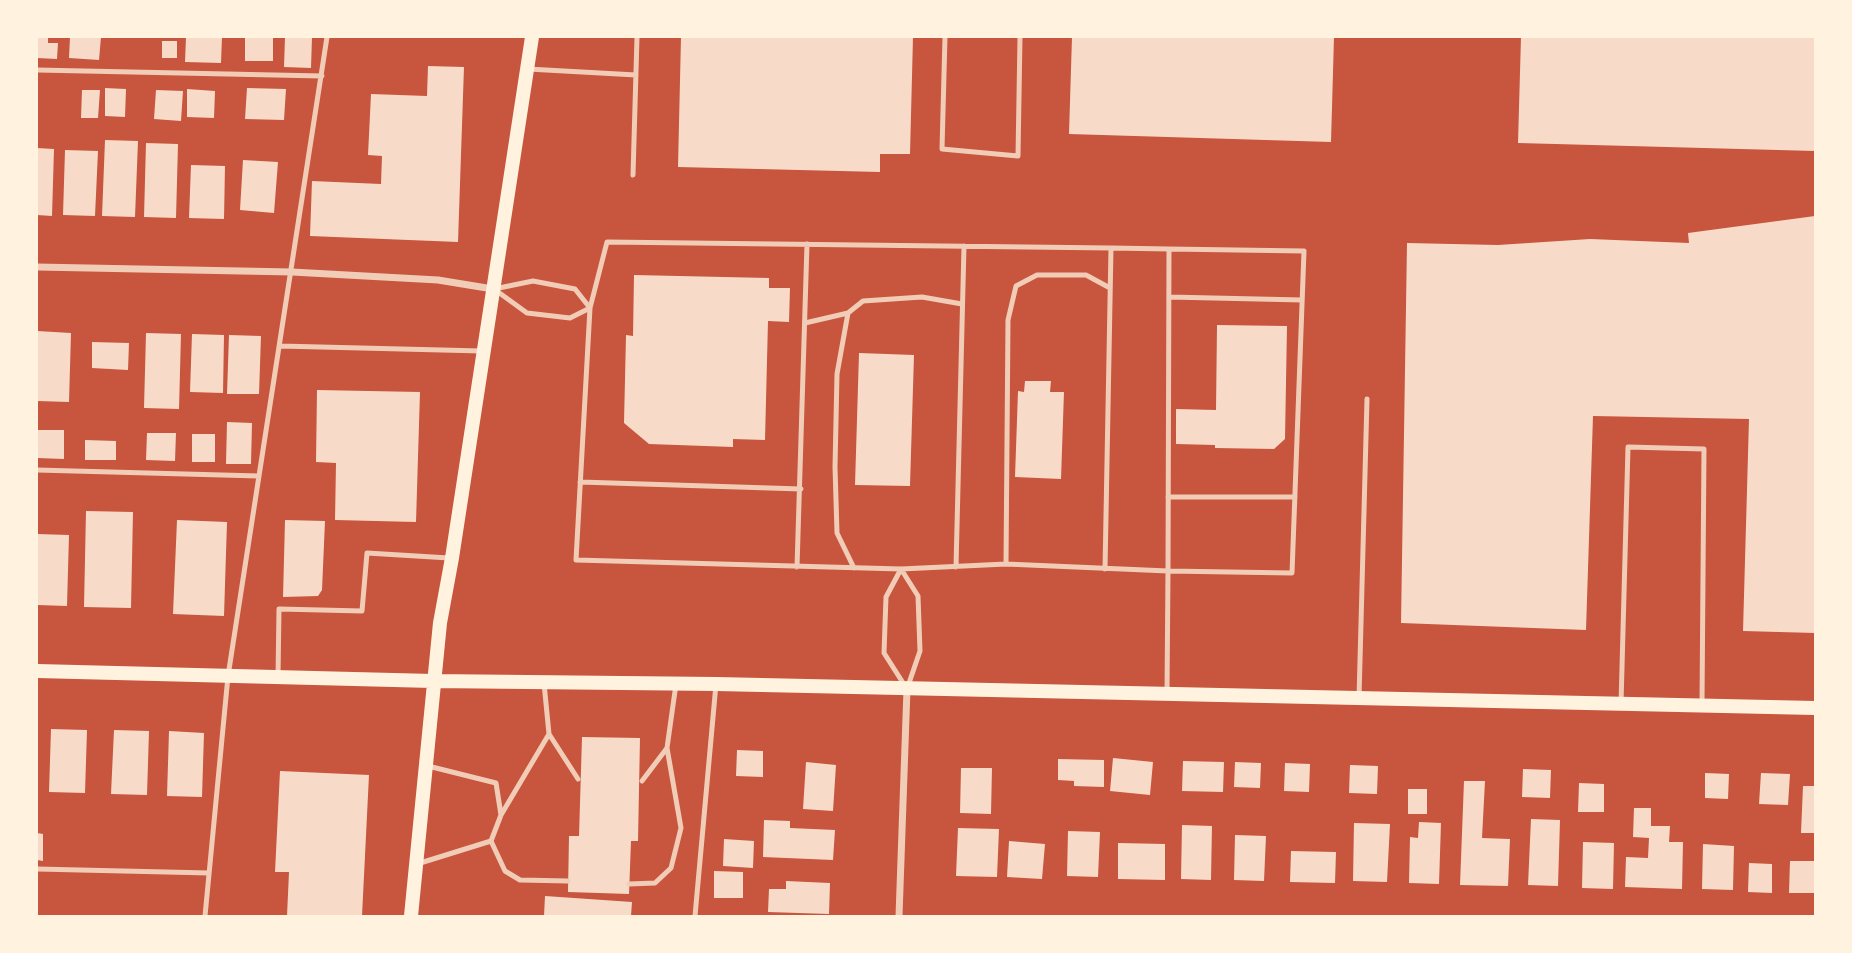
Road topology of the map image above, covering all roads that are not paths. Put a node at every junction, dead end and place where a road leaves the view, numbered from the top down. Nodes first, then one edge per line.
1 (327, 37) edge
2 (532, 37) edge
3 (637, 37) edge
4 (945, 37) edge
5 (1020, 37) edge
6 (528, 69) junction
7 (37, 70) edge
8 (636, 75) junction
9 (322, 76) junction
10 (633, 174) dead end
11 (807, 244) junction
12 (964, 246) junction
13 (1111, 248) junction
14 (1170, 249) junction
15 (37, 267) edge
16 (292, 272) junction
17 (1110, 288) junction
18 (494, 289) junction
19 (1169, 297) junction
20 (1302, 300) junction
21 (962, 304) junction
22 (590, 308) junction
23 (848, 313) junction
24 (805, 323) junction
25 (280, 346) junction
26 (485, 351) junction
27 (1367, 399) dead end
28 (37, 470) edge
29 (259, 476) junction
30 (580, 482) junction
31 (801, 489) junction
32 (1168, 497) junction
33 (1295, 497) junction
34 (453, 558) junction
35 (1006, 564) junction
36 (797, 567) junction
37 (956, 567) junction
38 (854, 568) junction
39 (901, 569) junction
40 (1105, 569) junction
41 (1168, 571) junction
42 (37, 671) edge
43 (228, 676) junction
44 (278, 677) junction
45 (433, 681) junction
46 (544, 682) junction
47 (676, 684) junction
48 (716, 684) junction
49 (907, 689) junction
50 (1167, 694) junction
51 (1359, 698) junction
52 (1621, 704) junction
53 (1702, 706) junction
54 (1815, 708) edge
55 (549, 734) junction
56 (667, 748) junction
57 (426, 766) junction
58 (578, 779) dead end
59 (642, 781) dead end
60 (501, 815) junction
61 (491, 841) junction
62 (416, 864) junction
63 (37, 869) edge
64 (209, 873) junction
65 (568, 881) dead end
66 (629, 884) dead end
67 (205, 916) edge
68 (411, 916) edge
69 (695, 916) edge
70 (899, 916) edge

1 - 9 lane
2 - 6 main road
3 - 8 lane
4 - 5 lane
6 - 8 lane
6 - 18 main road
7 - 9 lane
8 - 10 lane
9 - 16 lane
11 - 12 lane
11 - 22 lane
11 - 24 lane
12 - 13 lane
12 - 21 lane
13 - 14 lane
13 - 17 lane
14 - 19 lane
14 - 20 lane
15 - 16 street
16 - 18 street
16 - 25 lane
17 - 35 lane
17 - 40 lane
18 - 22 lane
18 - 22 lane
18 - 26 main road
19 - 20 lane
19 - 32 lane
20 - 33 lane
21 - 23 lane
21 - 37 lane
22 - 30 lane
23 - 24 lane
23 - 38 lane
24 - 31 lane
25 - 26 lane
25 - 29 lane
26 - 34 main road
27 - 51 lane
28 - 29 lane
29 - 43 lane
30 - 31 lane
30 - 36 lane
31 - 36 lane
32 - 33 lane
32 - 41 lane
33 - 41 lane
34 - 44 lane
34 - 45 main road
35 - 37 lane
35 - 40 lane
36 - 38 lane
37 - 39 lane
38 - 39 lane
39 - 49 lane
39 - 49 lane
40 - 41 lane
41 - 50 lane
42 - 43 main road
43 - 44 main road
43 - 64 lane
44 - 45 main road
45 - 46 main road
45 - 57 main road
46 - 47 main road
46 - 55 lane
47 - 48 main road
47 - 56 lane
48 - 49 main road
48 - 69 lane
49 - 50 main road
49 - 70 street
50 - 51 main road
51 - 52 main road
52 - 53 main road
52 - 53 lane
53 - 54 main road
55 - 58 lane
55 - 60 lane
56 - 59 lane
56 - 66 lane
57 - 60 lane
57 - 62 main road
60 - 61 lane
61 - 62 lane
61 - 65 lane
62 - 68 main road
63 - 64 lane
64 - 67 lane

